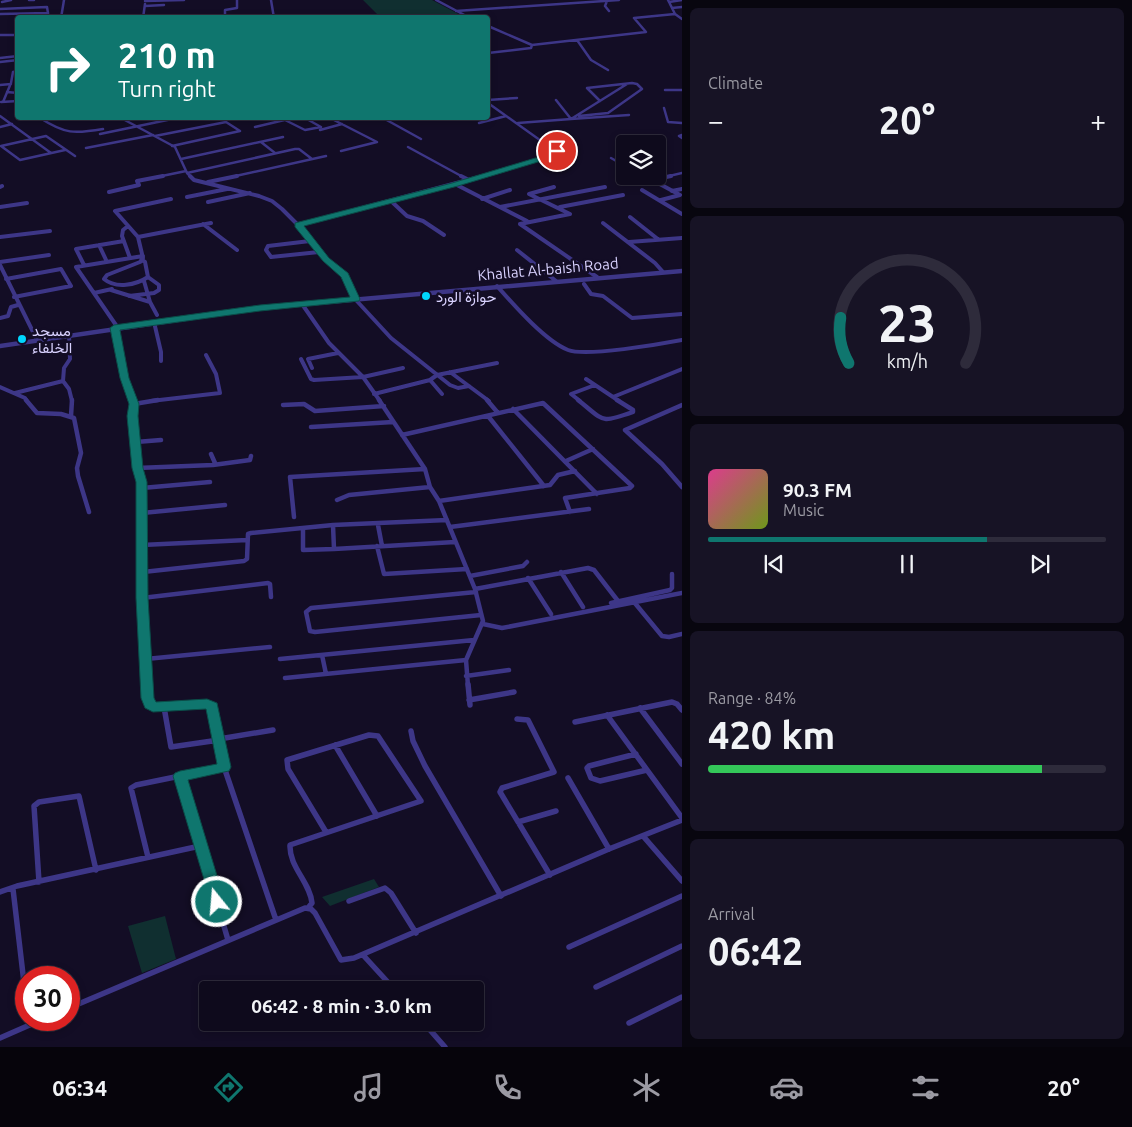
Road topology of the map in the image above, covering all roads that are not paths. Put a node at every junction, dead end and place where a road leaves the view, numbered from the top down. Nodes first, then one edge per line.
1 (11, 0) edge
2 (29, 0) edge
3 (34, 0) edge
4 (64, 0) edge
5 (145, 0) edge
6 (172, 0) edge
7 (184, 0) edge
8 (238, 0) edge
9 (271, 0) edge
10 (436, 0) edge
11 (540, 0) edge
12 (612, 0) edge
13 (619, 0) edge
14 (682, 0) edge
15 (607, 1) edge
16 (668, 1) edge
17 (2, 2) dead end
18 (48, 4) dead end
19 (543, 4) junction
20 (164, 5) dead end
21 (145, 6) junction
22 (682, 7) edge
23 (48, 8) junction
24 (672, 8) junction
25 (0, 9) edge
26 (456, 11) junction
27 (609, 11) dead end
28 (48, 13) joint
29 (0, 14) edge
30 (675, 14) junction
31 (15, 15) edge
32 (33, 15) edge
33 (62, 15) edge
34 (144, 15) edge
35 (225, 15) edge
36 (274, 15) edge
37 (464, 15) edge
38 (682, 18) edge
39 (490, 27) edge
40 (0, 35) edge
41 (15, 35) edge
42 (577, 40) junction
43 (532, 45) junction
44 (490, 53) edge
45 (15, 56) edge
46 (0, 58) edge
47 (15, 60) edge
48 (0, 62) edge
49 (608, 70) dead end
50 (15, 72) edge
51 (628, 83) junction
52 (11, 84) junction
53 (0, 85) edge
54 (665, 90) dead end
55 (682, 90) edge
56 (7, 92) junction
57 (15, 93) edge
58 (517, 98) dead end
59 (556, 100) dead end
60 (15, 101) edge
61 (600, 101) junction
62 (2, 102) edge
63 (490, 102) edge
64 (490, 104) edge
65 (664, 108) dead end
66 (0, 116) edge
67 (506, 116) junction
68 (579, 116) junction
69 (629, 116) dead end
70 (571, 119) junction
71 (43, 120) edge
72 (125, 120) edge
73 (167, 120) edge
74 (285, 120) joint
75 (309, 120) edge
76 (334, 120) edge
77 (387, 120) edge
78 (479, 123) dead end
79 (516, 123) junction
80 (682, 123) edge
81 (12, 124) junction
82 (342, 124) junction
83 (138, 126) junction
84 (0, 127) edge
85 (255, 127) dead end
86 (103, 129) dead end
87 (96, 130) junction
88 (311, 133) dead end
89 (100, 134) junction
90 (154, 135) junction
91 (283, 137) dead end
92 (104, 138) dead end
93 (32, 139) junction
94 (421, 139) dead end
95 (260, 142) junction
96 (0, 145) edge
97 (172, 146) junction
98 (408, 146) dead end
99 (86, 148) dead end
100 (66, 150) junction
101 (341, 151) dead end
102 (50, 153) junction
103 (275, 153) junction
104 (75, 156) dead end
105 (326, 156) dead end
106 (611, 158) dead end
107 (181, 159) junction
108 (312, 159) junction
109 (616, 161) edge
110 (186, 172) junction
111 (682, 173) edge
112 (666, 177) edge
113 (469, 180) junction
114 (204, 182) junction
115 (455, 184) junction
116 (661, 185) edge
117 (554, 187) dead end
118 (605, 187) dead end
119 (231, 188) junction
120 (682, 189) edge
121 (510, 190) dead end
122 (642, 190) dead end
123 (672, 191) junction
124 (109, 192) dead end
125 (250, 193) junction
126 (623, 196) dead end
127 (187, 197) dead end
128 (171, 199) dead end
129 (482, 199) junction
130 (540, 199) junction
131 (662, 200) junction
132 (391, 201) junction
133 (208, 202) dead end
134 (26, 203) dead end
135 (0, 207) edge
136 (500, 207) junction
137 (558, 208) junction
138 (682, 214) edge
139 (630, 217) dead end
140 (529, 221) junction
141 (211, 222) dead end
142 (603, 223) dead end
143 (203, 224) junction
144 (298, 225) junction
145 (128, 226) junction
146 (50, 231) dead end
147 (444, 235) dead end
148 (0, 237) edge
149 (138, 237) junction
150 (682, 238) edge
151 (658, 240) junction
152 (124, 241) junction
153 (310, 241) junction
154 (629, 242) junction
155 (99, 244) junction
156 (237, 250) dead end
157 (517, 250) dead end
158 (319, 252) junction
159 (49, 255) dead end
160 (130, 258) junction
161 (143, 258) junction
162 (107, 262) junction
163 (0, 263) edge
164 (84, 265) junction
165 (682, 271) edge
166 (663, 272) junction
167 (148, 277) junction
168 (597, 277) junction
169 (6, 279) junction
170 (144, 280) junction
171 (556, 281) junction
172 (582, 281) junction
173 (112, 285) junction
174 (497, 286) junction
175 (111, 290) junction
176 (94, 293) junction
177 (148, 293) junction
178 (129, 296) junction
179 (14, 297) junction
180 (356, 299) junction
181 (150, 302) junction
182 (302, 304) junction
183 (18, 305) junction
184 (682, 314) edge
185 (157, 315) dead end
186 (0, 318) edge
187 (154, 322) junction
188 (116, 328) junction
189 (69, 335) junction
190 (37, 340) junction
191 (682, 340) edge
192 (0, 346) edge
193 (338, 353) junction
194 (206, 355) dead end
195 (301, 359) dead end
196 (161, 362) dead end
197 (497, 363) dead end
198 (312, 368) dead end
199 (403, 368) dead end
200 (682, 369) edge
201 (450, 372) junction
202 (437, 375) junction
203 (363, 377) junction
204 (586, 379) dead end
205 (430, 380) junction
206 (63, 381) junction
207 (595, 385) junction
208 (468, 386) junction
209 (0, 387) edge
210 (14, 394) junction
211 (374, 394) junction
212 (442, 394) dead end
213 (613, 397) junction
214 (134, 404) junction
215 (283, 405) dead end
216 (682, 405) edge
217 (384, 406) junction
218 (513, 409) junction
219 (498, 412) junction
220 (72, 416) junction
221 (488, 416) junction
222 (393, 422) junction
223 (311, 428) dead end
224 (402, 435) junction
225 (161, 440) dead end
226 (136, 442) junction
227 (593, 449) junction
228 (211, 454) dead end
229 (251, 456) dead end
230 (566, 461) junction
231 (212, 465) junction
232 (137, 468) junction
233 (425, 469) junction
234 (575, 471) junction
235 (210, 482) dead end
236 (544, 486) junction
237 (430, 487) junction
238 (682, 487) edge
239 (142, 488) junction
240 (597, 494) junction
241 (337, 500) dead end
242 (440, 501) junction
243 (224, 505) dead end
244 (589, 509) dead end
245 (89, 512) dead end
246 (570, 512) junction
247 (142, 513) junction
248 (294, 517) dead end
249 (447, 520) junction
250 (378, 525) junction
251 (333, 526) junction
252 (450, 527) junction
253 (303, 528) junction
254 (247, 540) junction
255 (455, 542) junction
256 (142, 544) junction
257 (380, 546) junction
258 (334, 548) junction
259 (527, 562) dead end
260 (467, 568) junction
261 (142, 572) junction
262 (560, 572) junction
263 (672, 574) dead end
264 (470, 576) junction
265 (528, 578) junction
266 (475, 591) junction
267 (682, 593) edge
268 (271, 597) dead end
269 (142, 598) junction
270 (618, 601) junction
271 (634, 602) junction
272 (611, 603) dead end
273 (583, 607) dead end
274 (551, 614) dead end
275 (481, 615) junction
276 (483, 624) junction
277 (682, 634) edge
278 (474, 640) junction
279 (270, 647) dead end
280 (322, 655) junction
281 (146, 659) junction
282 (280, 659) dead end
283 (466, 660) junction
284 (509, 670) dead end
285 (326, 674) junction
286 (466, 676) junction
287 (285, 678) dead end
288 (514, 692) dead end
289 (164, 707) junction
290 (640, 708) junction
291 (682, 710) edge
292 (607, 715) junction
293 (517, 720) dead end
294 (575, 722) dead end
295 (274, 730) dead end
296 (411, 731) dead end
297 (219, 739) junction
298 (335, 745) junction
299 (636, 754) junction
300 (682, 764) edge
301 (224, 767) junction
302 (647, 770) junction
303 (180, 776) junction
304 (568, 778) dead end
305 (556, 811) dead end
306 (377, 816) junction
307 (682, 819) edge
308 (518, 822) junction
309 (326, 832) junction
310 (643, 836) junction
311 (200, 846) junction
312 (609, 849) junction
313 (148, 857) junction
314 (96, 870) junction
315 (550, 875) junction
316 (682, 881) edge
317 (39, 882) junction
318 (12, 889) junction
319 (0, 892) edge
320 (501, 896) junction
321 (682, 896) edge
322 (349, 901) dead end
323 (308, 908) junction
324 (276, 920) junction
325 (416, 933) junction
326 (228, 940) junction
327 (682, 946) edge
328 (568, 947) dead end
329 (363, 955) junction
330 (22, 966) edge
331 (388, 981) edge
332 (596, 987) dead end
333 (682, 997) edge
334 (80, 1003) edge
335 (629, 1024) dead end
336 (15, 1030) edge
337 (431, 1031) edge
338 (0, 1038) edge
339 (445, 1047) edge

1 - 17 street
2 - 3 street
4 - 33 street
5 - 6 street
5 - 21 street
6 - 7 street
8 - 35 street
9 - 36 street
10 - 26 street
11 - 19 street
12 - 13 street
12 - 15 street
14 - 16 street
15 - 19 street
15 - 27 street
16 - 24 street
18 - 23 street
19 - 26 street
20 - 21 street
21 - 34 street
22 - 24 street
23 - 25 street
23 - 28 street
24 - 30 street
26 - 37 street
28 - 32 street
29 - 31 street
30 - 38 street
30 - 42 street
39 - 43 street
40 - 41 street
42 - 43 street
42 - 49 street
43 - 44 street
45 - 46 street
47 - 48 street
50 - 52 street
51 - 61 street
51 - 61 street
51 - 68 street
52 - 53 street
52 - 56 street
54 - 55 street
56 - 57 street
56 - 62 street
58 - 63 street
59 - 70 street
60 - 62 street
61 - 68 street
64 - 67 street
65 - 80 street
66 - 81 street
67 - 78 street
67 - 79 street
68 - 70 street
69 - 70 street
70 - 79 street
71 - 87 street
72 - 83 street
73 - 83 street
74 - 75 street
74 - 85 street
76 - 82 street
77 - 94 street
79 - 113 street
81 - 84 street
81 - 93 street
82 - 88 street
82 - 101 street
83 - 89 street
83 - 90 street
86 - 87 street
87 - 89 street
89 - 92 street
90 - 97 street
90 - 97 street
90 - 99 street
91 - 95 street
93 - 96 street
93 - 100 street
93 - 102 street
95 - 103 street
95 - 107 street
96 - 102 street
97 - 107 street
98 - 113 street
100 - 102 street
100 - 104 street
103 - 108 street
103 - 110 street
105 - 108 street
106 - 109 street
107 - 110 street
108 - 114 street
110 - 114 street
110 - 124 street
111 - 112 street
113 - 115 street
114 - 119 street
115 - 129 street
115 - 132 street
116 - 123 street
117 - 130 street
118 - 130 street
119 - 125 street
119 - 127 street
120 - 123 street
121 - 129 street
122 - 131 street
123 - 131 street
125 - 133 street
125 - 144 street
126 - 137 street
128 - 145 street
129 - 136 street
130 - 136 street
130 - 137 street
131 - 138 street
132 - 144 street
132 - 147 street
134 - 135 street
136 - 140 street
137 - 140 street
139 - 151 street
140 - 168 street
141 - 143 street
142 - 154 street
143 - 149 street
143 - 156 street
144 - 153 street
145 - 149 street
145 - 152 street
146 - 148 street
149 - 161 street
150 - 151 street
151 - 154 street
152 - 155 street
152 - 160 street
153 - 158 street
153 - 158 street
154 - 166 street
155 - 162 street
155 - 164 street
157 - 171 street
158 - 180 street
159 - 163 street
160 - 161 street
160 - 162 street
161 - 167 street
161 - 173 street
162 - 164 street
163 - 169 street
164 - 176 street
165 - 166 street, Khallat Al-baish Road
166 - 168 street, Khallat Al-baish Road
167 - 170 street
167 - 177 street
168 - 172 street, Khallat Al-baish Road
169 - 179 street
169 - 179 street
170 - 173 street
170 - 177 street
171 - 172 street, Khallat Al-baish Road
171 - 174 street, Khallat Al-baish Road
172 - 184 street
173 - 175 street
174 - 180 street, Khallat Al-baish Road
174 - 191 street
175 - 176 street
175 - 178 street
176 - 188 street
177 - 178 street
177 - 181 street
178 - 181 street
179 - 183 street
180 - 182 street, Khallat Al-baish Road
180 - 202 street
181 - 185 street
182 - 187 street, Khallat Al-baish Road
182 - 193 street
183 - 186 street
183 - 190 street
187 - 188 street, Khallat Al-baish Road
187 - 196 street
188 - 189 street, Khallat Al-baish Road
188 - 214 street
189 - 190 street, Khallat Al-baish Road
189 - 206 street
190 - 192 street, Khallat Al-baish Road
193 - 198 street
193 - 203 street
194 - 214 street
195 - 203 street
197 - 201 street
199 - 203 street
200 - 213 street
201 - 202 street
201 - 208 street
202 - 205 street
202 - 208 street
203 - 211 street
204 - 207 street
205 - 211 street
205 - 212 street
206 - 210 street
206 - 220 street
207 - 213 street
207 - 213 street
208 - 219 street
209 - 210 street
210 - 220 street
211 - 217 street
214 - 226 street
215 - 217 street
216 - 238 street
217 - 222 street
218 - 219 street
218 - 227 street
218 - 230 street
219 - 221 street
220 - 245 street
221 - 224 street
221 - 236 street
222 - 223 street
222 - 224 street
224 - 233 street
225 - 226 street
226 - 232 street
227 - 230 street
227 - 240 street
228 - 231 street
229 - 231 street
230 - 234 street
231 - 232 street
232 - 239 street
233 - 237 street
233 - 248 street
234 - 236 street
234 - 240 street
235 - 239 street
236 - 242 street
237 - 241 street
237 - 242 street
239 - 247 street
240 - 246 street
242 - 249 street
243 - 247 street
244 - 246 street
246 - 252 street
247 - 256 street
249 - 250 street
249 - 252 street
250 - 251 street
250 - 257 street
251 - 253 street
251 - 258 street
252 - 255 street
253 - 254 street
253 - 258 street
254 - 256 street
254 - 261 street
255 - 257 street
255 - 260 street
256 - 261 street
257 - 258 street
257 - 260 street
259 - 264 street
260 - 264 street
261 - 269 street
262 - 265 street
262 - 270 street
262 - 273 street
263 - 270 street
264 - 266 street
265 - 266 street
265 - 274 street
266 - 275 street
266 - 275 street
267 - 271 street
268 - 269 street
269 - 281 street
270 - 272 street
271 - 276 street
271 - 277 street
275 - 276 street
276 - 278 street
278 - 280 street
278 - 283 street
279 - 281 street
280 - 282 street
280 - 285 street
281 - 289 street
283 - 285 street
283 - 286 street
284 - 286 street
285 - 287 street
286 - 288 street
289 - 297 street
289 - 297 street
290 - 291 street
290 - 292 street
290 - 300 street
292 - 294 street
292 - 299 street
293 - 308 street
295 - 297 street
296 - 320 street
297 - 301 street
298 - 306 street
298 - 306 street
298 - 309 street
299 - 302 street
299 - 302 street
301 - 303 street
301 - 324 street
302 - 307 street
303 - 311 street
303 - 313 street
304 - 312 street
305 - 308 street
306 - 309 street
307 - 310 street
308 - 315 street
309 - 323 street
310 - 312 street
310 - 316 street
311 - 313 street
311 - 326 street
312 - 315 street
313 - 314 street
314 - 317 street
314 - 317 street
315 - 320 street
317 - 318 street
318 - 319 street
318 - 330 street
320 - 325 street
321 - 328 street
322 - 325 street
323 - 324 street
323 - 329 street
324 - 326 street
325 - 329 street
326 - 334 street
327 - 332 street
329 - 331 street
333 - 335 street
336 - 338 street
337 - 339 street

